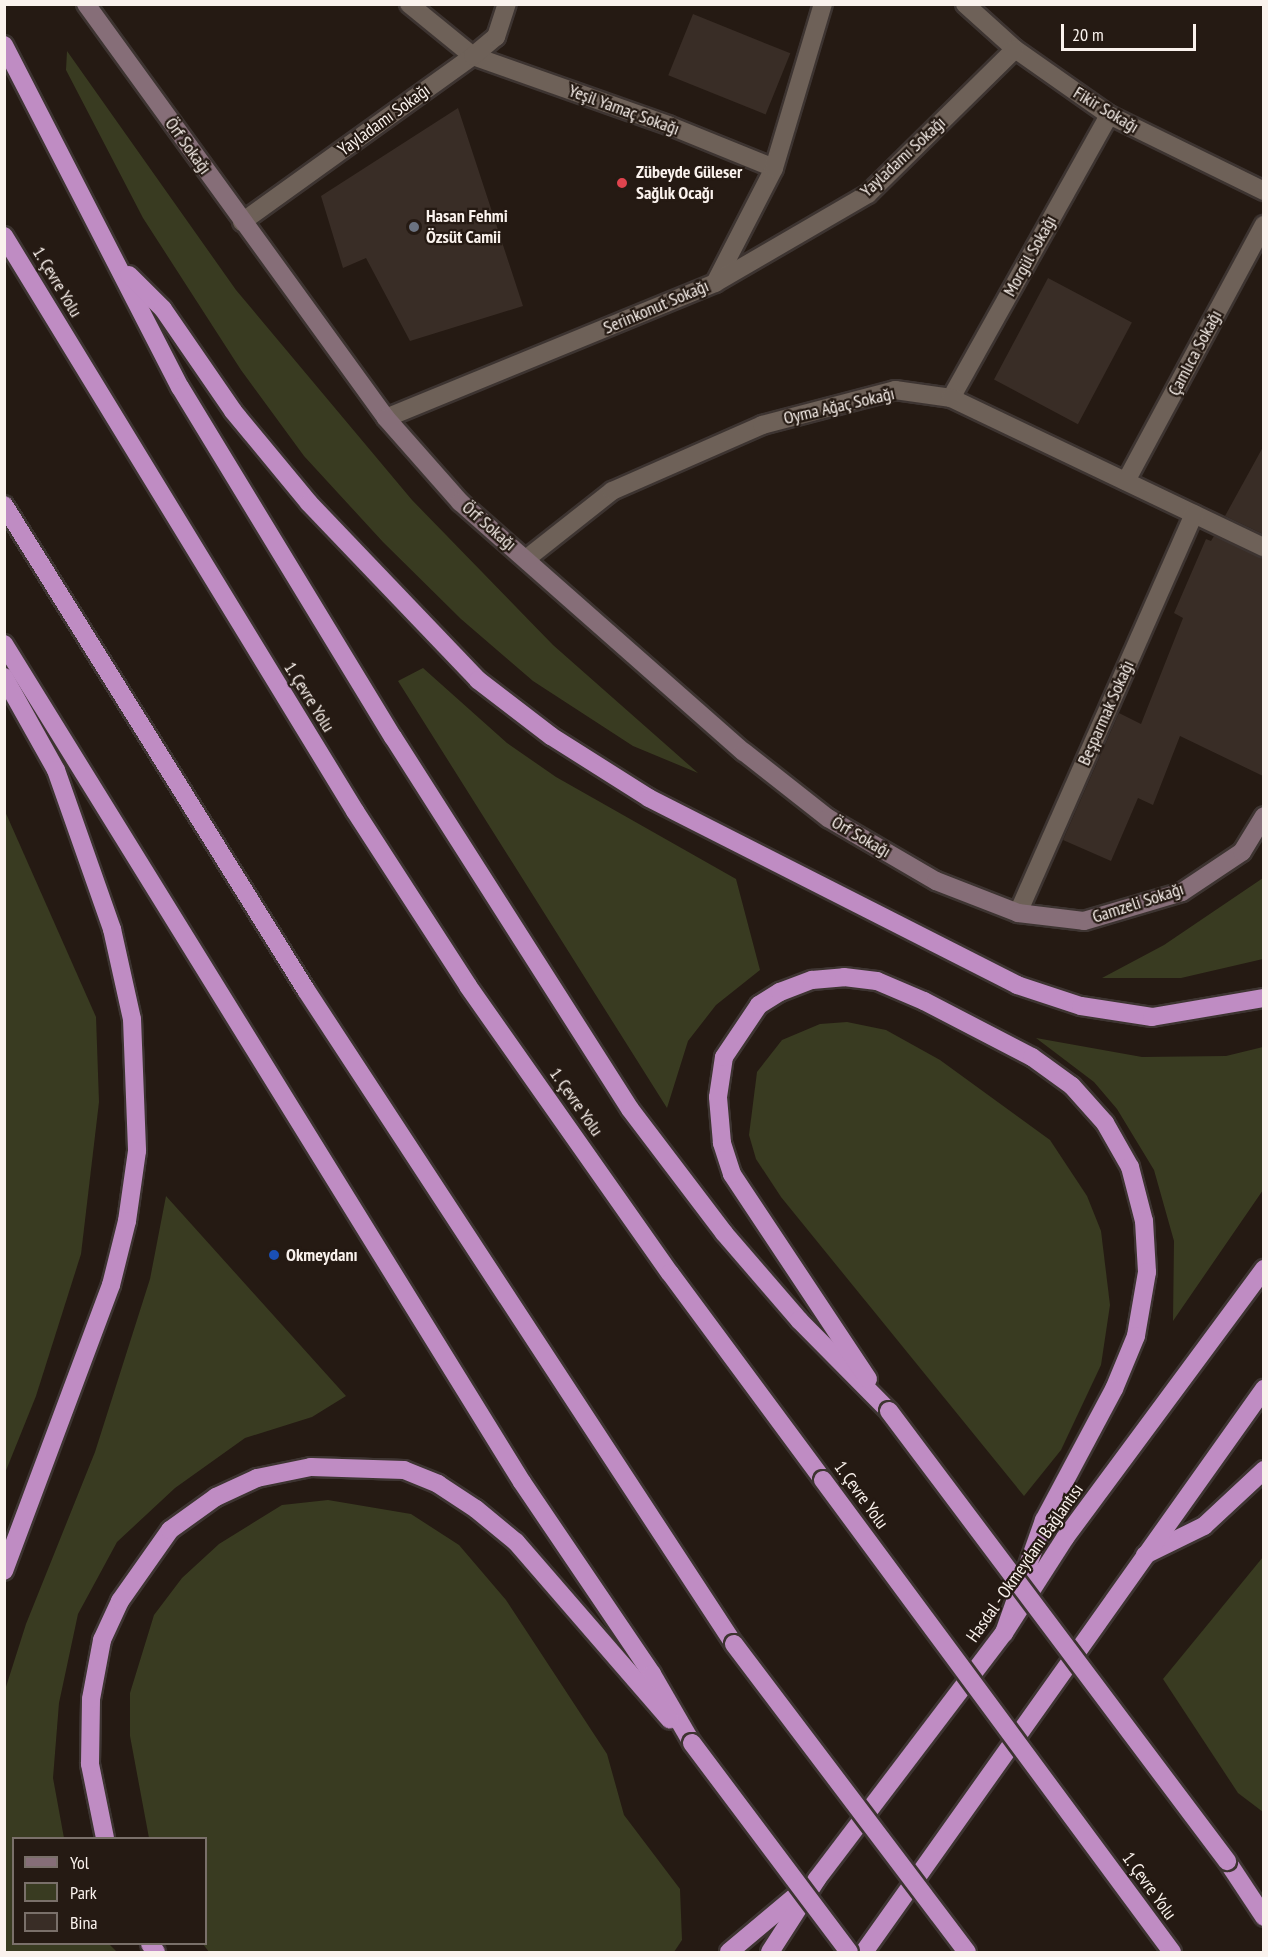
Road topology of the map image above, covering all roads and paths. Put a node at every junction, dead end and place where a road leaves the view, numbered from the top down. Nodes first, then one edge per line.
1 (86, 4) edge
2 (409, 4) edge
3 (507, 4) edge
4 (823, 4) edge
5 (965, 4) edge
6 (4, 45) edge
7 (1015, 49) junction
8 (473, 56) junction
9 (1109, 115) junction
10 (774, 168) junction
11 (1263, 191) edge
12 (242, 222) junction
13 (1263, 225) edge
14 (4, 236) edge
15 (116, 262) junction
16 (715, 283) junction
17 (951, 398) junction
18 (386, 418) junction
19 (1126, 481) junction
20 (4, 505) edge
21 (1194, 514) junction
22 (1263, 547) edge
23 (526, 559) junction
24 (4, 644) edge
25 (4, 677) edge
26 (1263, 816) edge
27 (1018, 913) junction
28 (1263, 999) edge
29 (1263, 1269) edge
30 (1263, 1389) edge
31 (1263, 1409) edge
32 (889, 1411) junction
33 (1232, 1432) junction
34 (1263, 1470) edge
35 (1144, 1556) junction
36 (4, 1572) edge
37 (1004, 1633) junction
38 (692, 1743) junction
39 (105, 1837) edge
40 (1227, 1861) junction
41 (818, 1879) junction
42 (1263, 1893) edge
43 (886, 1917) junction
44 (1263, 1917) edge
45 (729, 1953) edge
46 (770, 1953) edge
47 (849, 1953) edge
48 (864, 1953) edge
49 (879, 1953) edge
50 (967, 1953) edge
51 (1172, 1953) edge

1 - 12 street, Örf Sokağı
2 - 8 street, Yeşil Yamaç Sokağı
3 - 8 street, Yayladamı Sokağı
4 - 10 street, Serinkonut Sokağı
5 - 7 street, Fikir Sokağı
6 - 15 highway
7 - 9 street, Fikir Sokağı
7 - 16 street, Yayladamı Sokağı
8 - 10 street, Yeşil Yamaç Sokağı
8 - 12 street, Yayladamı Sokağı
9 - 11 street, Fikir Sokağı
9 - 17 street, Morgül Sokağı
10 - 16 street, Serinkonut Sokağı
12 - 18 street, Örf Sokağı
13 - 19 street, Çamlıca Sokağı
14 - 51 highway, 1. Çevre Yolu, bridge
15 - 28 highway
15 - 32 highway
16 - 18 street, Serinkonut Sokağı
17 - 19 street, Oyma Ağaç Sokağı
17 - 23 street, Oyma Ağaç Sokağı
18 - 23 street, Örf Sokağı
19 - 21 street, Oyma Ağaç Sokağı
20 - 50 highway, bridge
21 - 22 street, Oyma Ağaç Sokağı
21 - 27 street, Beşparmak Sokağı
23 - 27 street, Örf Sokağı
24 - 38 highway
25 - 36 highway
26 - 27 street, Gamzeli Sokağı
29 - 37 highway, Hasdal - Okmeydanı Bağlantısı
30 - 33 highway
31 - 33 highway
32 - 37 highway
32 - 40 highway, bridge
33 - 35 highway
34 - 35 highway
35 - 43 highway
37 - 41 highway, Hasdal - Okmeydanı Bağlantısı
38 - 39 highway
38 - 47 highway, bridge
40 - 42 highway
40 - 44 highway
41 - 45 highway
41 - 46 highway
43 - 48 highway
43 - 49 highway

